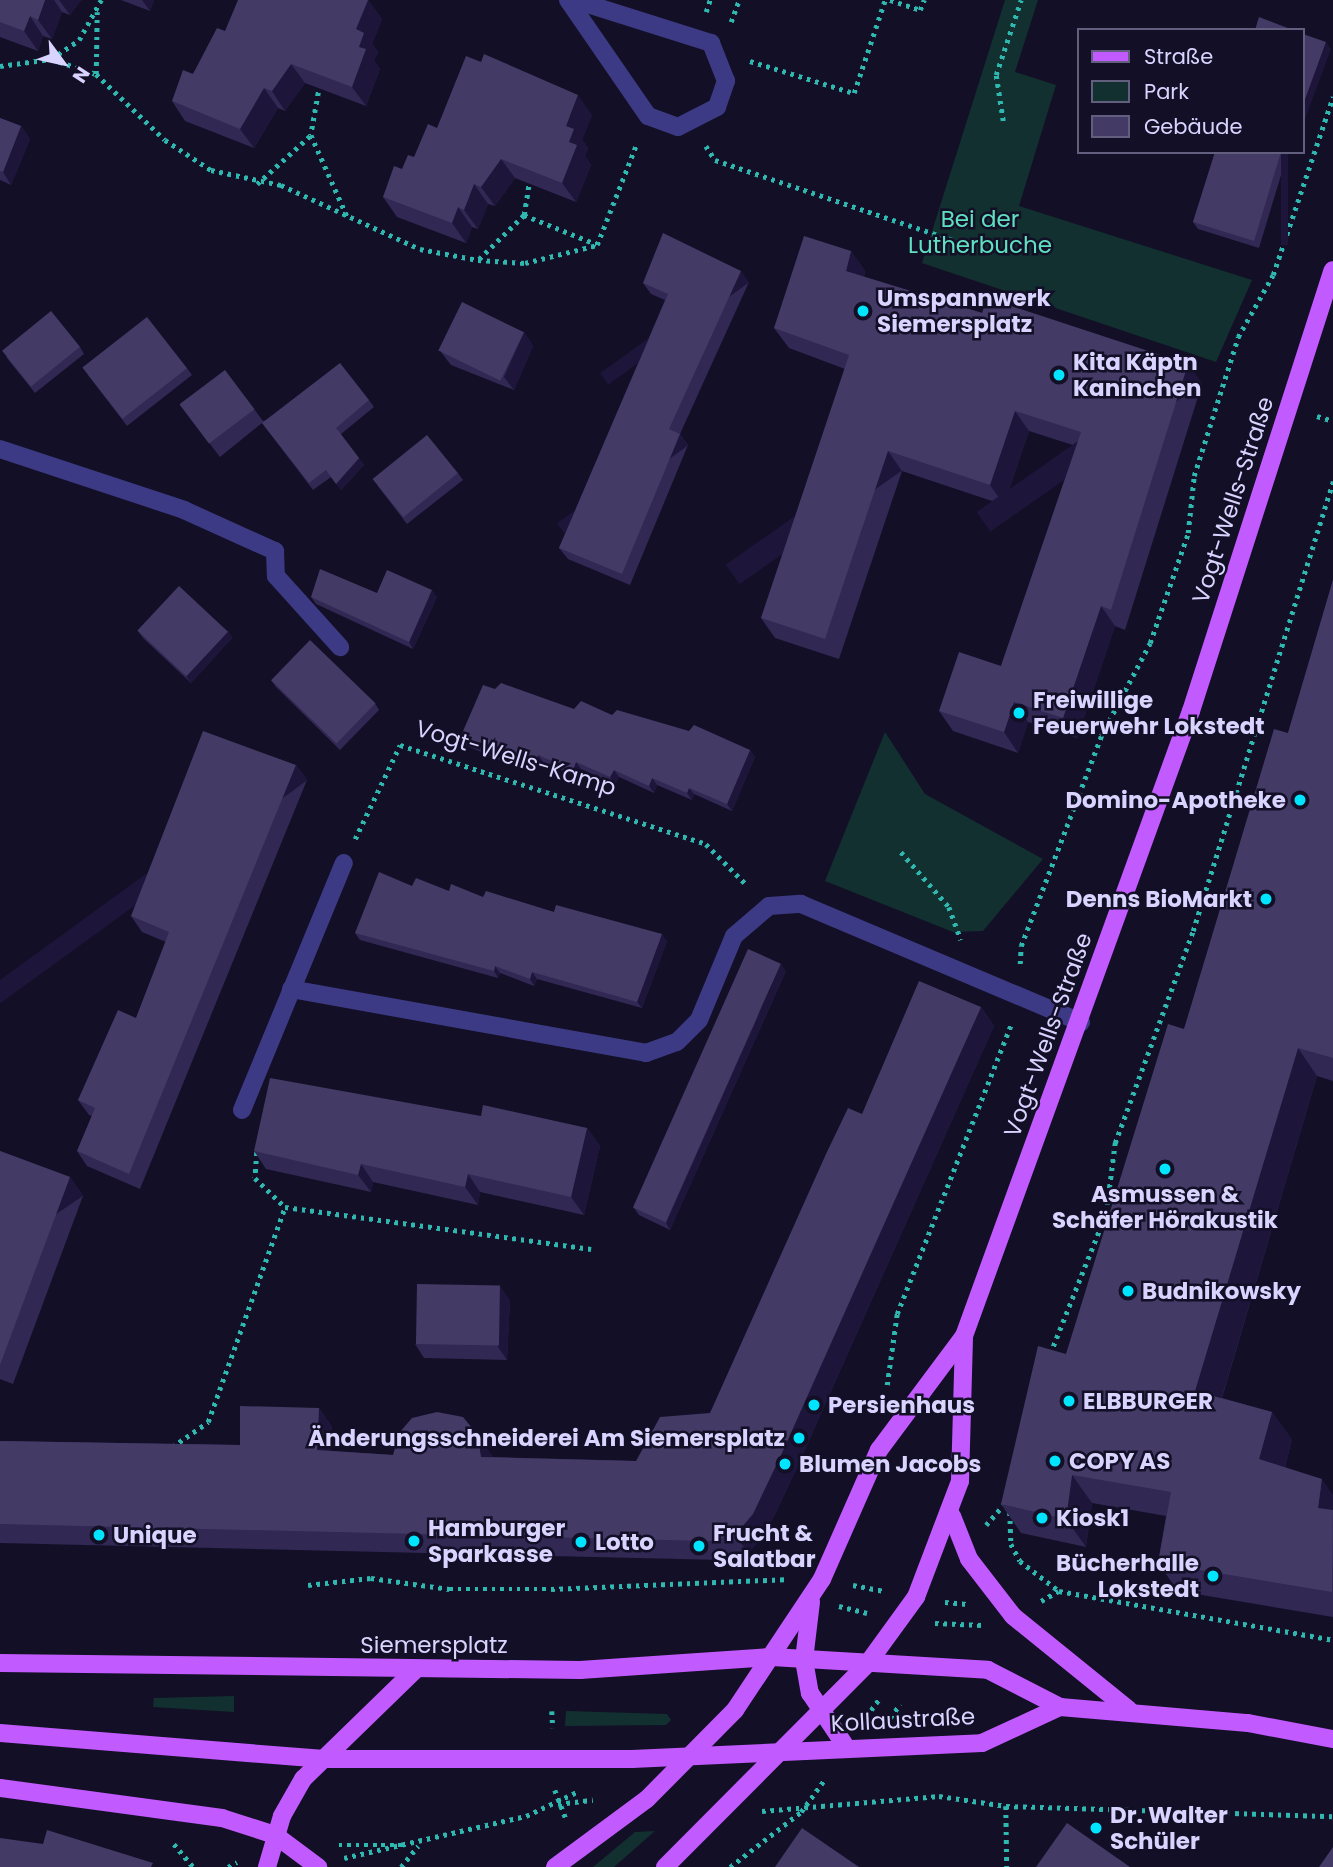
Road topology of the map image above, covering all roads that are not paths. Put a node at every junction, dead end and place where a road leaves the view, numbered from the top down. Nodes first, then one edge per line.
1 (568, 0) edge
2 (575, 0) edge
3 (1333, 271) edge
4 (0, 449) edge
5 (340, 647) dead end
6 (344, 863) road end
7 (291, 989) junction
8 (1081, 1022) junction
9 (242, 1110) road end
10 (964, 1336) junction
11 (952, 1516) junction
12 (811, 1599) junction
13 (772, 1657) junction
14 (804, 1660) junction
15 (0, 1663) edge
16 (868, 1663) junction
17 (415, 1670) junction
18 (1060, 1707) junction
19 (1129, 1710) junction
20 (819, 1715) junction
21 (0, 1733) edge
22 (1333, 1739) edge
23 (846, 1747) junction
24 (783, 1752) junction
25 (692, 1757) junction
26 (321, 1759) junction
27 (0, 1788) edge
28 (275, 1835) junction
29 (267, 1867) edge
30 (318, 1867) edge
31 (555, 1867) edge
32 (665, 1867) edge

1 - 2 street
3 - 8 main road, Vogt-Wells-Straße
4 - 5 street
6 - 7 street
7 - 8 street
7 - 9 street
8 - 10 main road, Vogt-Wells-Straße
10 - 11 main road, Vogt-Wells-Straße
10 - 12 main road, Vogt-Wells-Straße
11 - 16 main road, Vogt-Wells-Straße
11 - 19 main road
12 - 13 main road, Vogt-Wells-Straße
12 - 14 main road
13 - 14 main road, Siemersplatz
13 - 17 main road, Siemersplatz
13 - 25 main road, Vogt-Wells-Straße
14 - 16 main road, Siemersplatz
14 - 20 main road
15 - 17 main road, Siemersplatz
16 - 18 main road, Kollaustraße
16 - 20 main road, Vogt-Wells-Straße
17 - 26 main road
18 - 19 main road, Kollaustraße
18 - 23 main road, Kollaustraße
19 - 22 main road, Kollaustraße
20 - 23 main road
20 - 24 main road, Vogt-Wells-Straße
21 - 26 main road
23 - 24 main road, Kollaustraße
24 - 25 main road
24 - 32 main road, Vogt-Wells-Straße
25 - 26 main road
25 - 31 main road, Vogt-Wells-Straße
26 - 28 main road
27 - 28 main road
28 - 29 main road
28 - 30 main road

